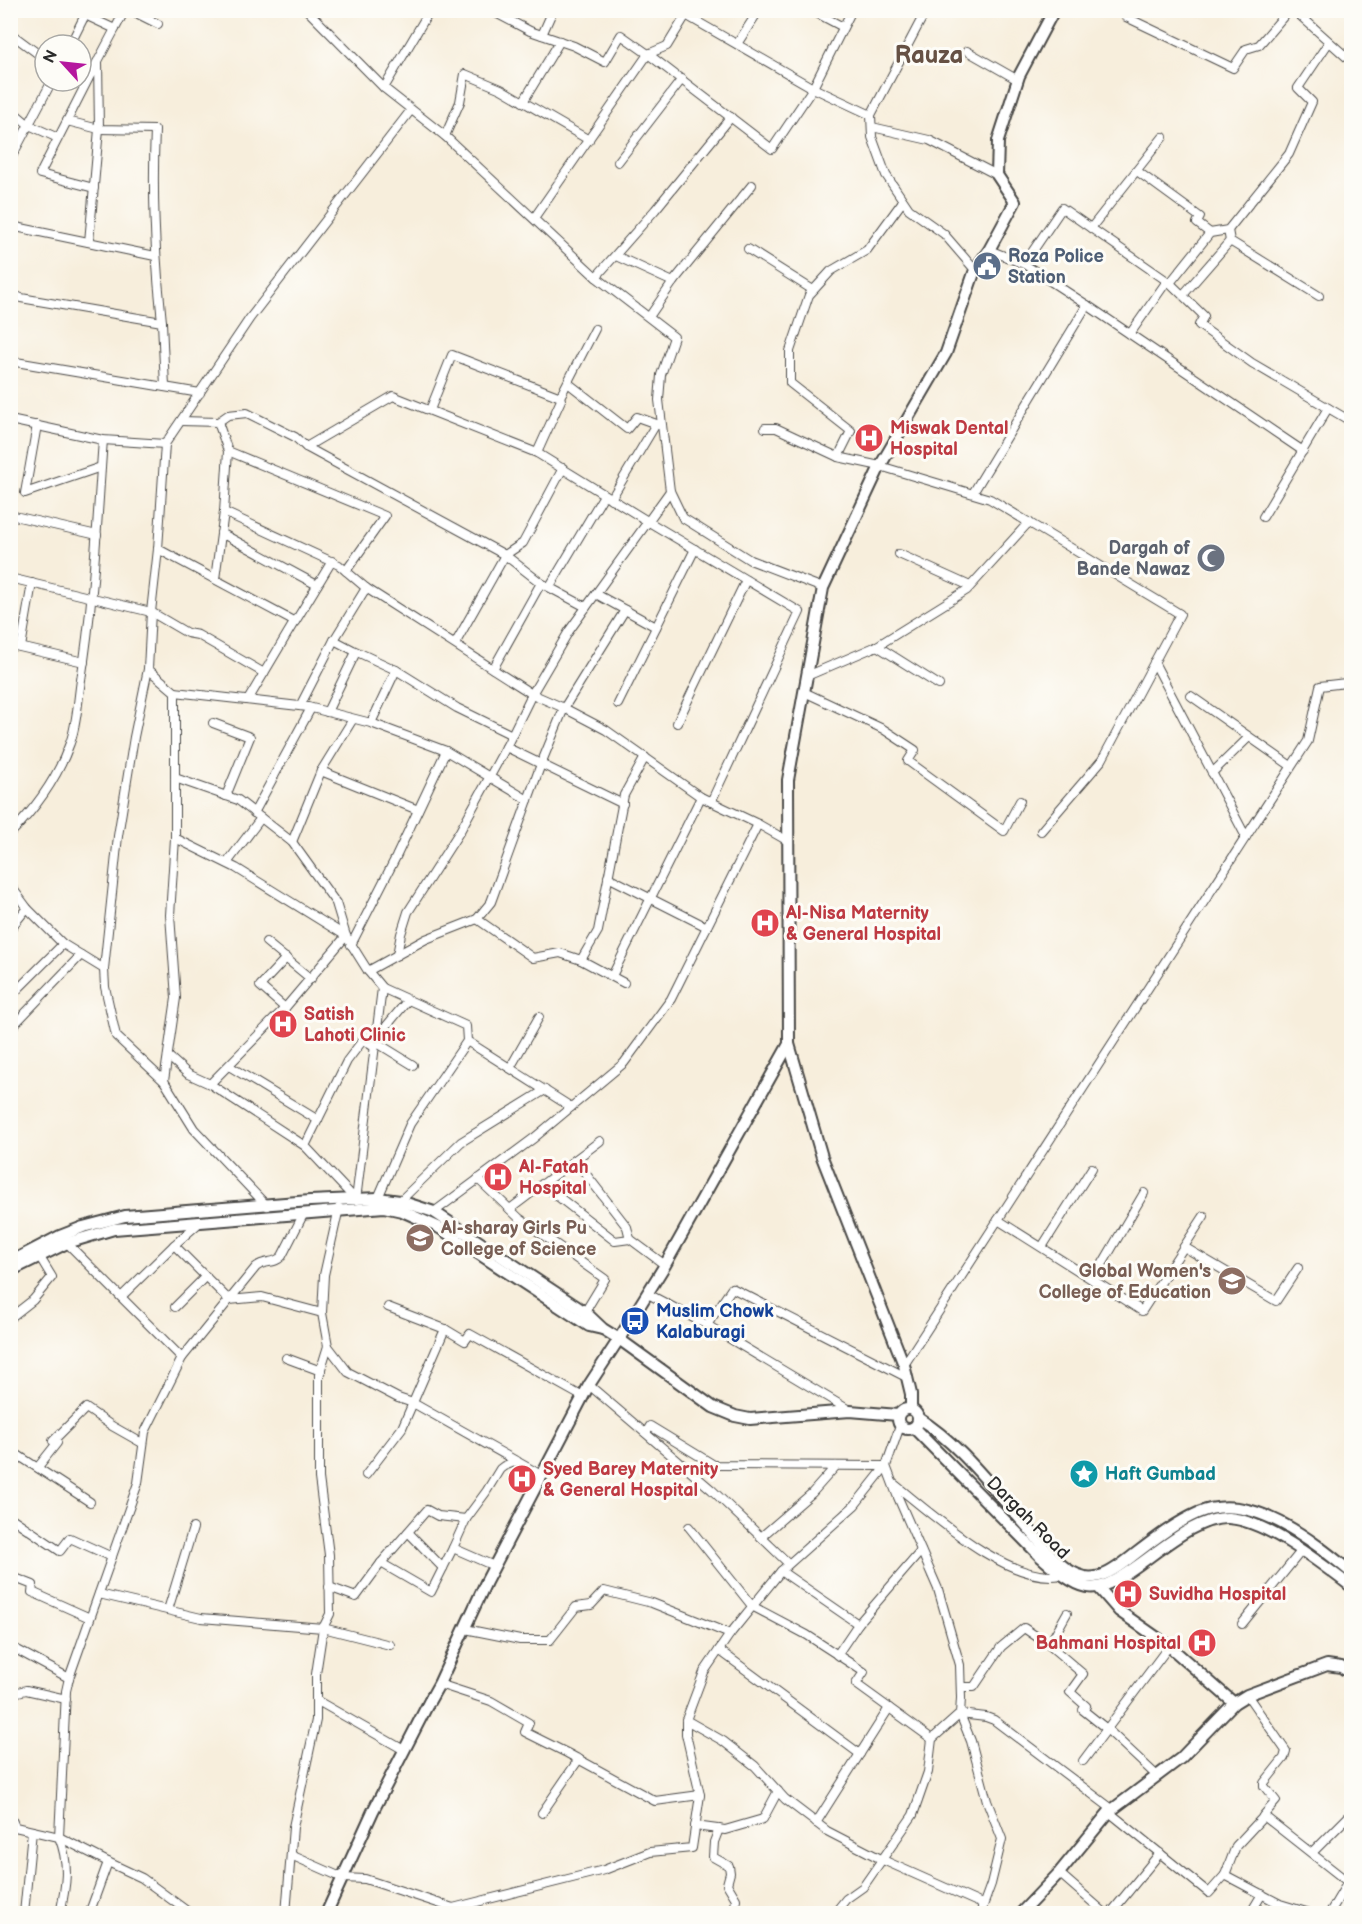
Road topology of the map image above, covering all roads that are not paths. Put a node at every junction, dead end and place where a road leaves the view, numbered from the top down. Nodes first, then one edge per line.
1 (125, 10) edge
2 (130, 10) edge
3 (307, 10) edge
4 (430, 10) edge
5 (490, 10) edge
6 (553, 10) edge
7 (677, 10) edge
8 (759, 10) edge
9 (811, 10) edge
10 (852, 10) edge
11 (928, 10) edge
12 (1054, 10) edge
13 (1289, 10) edge
14 (1294, 10) edge
15 (82, 13) edge
16 (688, 13) edge
17 (1126, 17) dead end
18 (158, 24) dead end
19 (843, 27) junction
20 (115, 29) junction
21 (10, 33) edge
22 (74, 33) edge
23 (542, 35) junction
24 (560, 41) junction
25 (1329, 42) junction
26 (737, 44) junction
27 (33, 50) edge
28 (968, 51) dead end
29 (648, 54) junction
30 (98, 61) junction
31 (1352, 62) edge
32 (682, 80) junction
33 (1018, 80) junction
34 (384, 88) junction
35 (813, 88) junction
36 (45, 93) edge
37 (523, 102) junction
38 (10, 109) edge
39 (411, 110) junction
40 (871, 115) junction
41 (731, 117) junction
42 (67, 121) junction
43 (29, 125) junction
44 (872, 127) junction
45 (99, 129) junction
46 (445, 136) junction
47 (1163, 137) dead end
48 (58, 138) junction
49 (589, 140) junction
50 (12, 155) edge
51 (618, 162) dead end
52 (1137, 171) junction
53 (997, 176) junction
54 (752, 185) dead end
55 (94, 188) junction
56 (903, 201) junction
57 (534, 218) junction
58 (10, 224) edge
59 (1091, 228) junction
60 (1228, 230) junction
61 (1210, 233) junction
62 (1230, 241) junction
63 (89, 242) junction
64 (748, 249) dead end
65 (989, 250) junction
66 (155, 256) junction
67 (616, 256) junction
68 (1024, 264) junction
69 (975, 270) junction
70 (596, 277) junction
71 (673, 282) junction
72 (1169, 282) junction
73 (813, 290) junction
74 (10, 292) edge
75 (1183, 295) junction
76 (1319, 296) dead end
77 (1087, 305) junction
78 (649, 317) junction
79 (162, 322) junction
80 (595, 329) dead end
81 (1130, 334) junction
82 (10, 361) edge
83 (568, 383) junction
84 (165, 387) junction
85 (200, 393) junction
86 (560, 397) junction
87 (1328, 408) junction
88 (430, 410) junction
89 (10, 420) edge
90 (181, 421) junction
91 (218, 422) junction
92 (1352, 422) edge
93 (37, 425) junction
94 (659, 425) junction
95 (765, 428) dead end
96 (103, 440) junction
97 (165, 444) junction
98 (306, 447) junction
99 (228, 451) junction
100 (1303, 451) junction
101 (537, 453) junction
102 (838, 456) junction
103 (880, 466) junction
104 (101, 467) junction
105 (563, 468) junction
106 (670, 491) junction
107 (973, 493) junction
108 (607, 497) junction
109 (224, 512) junction
110 (10, 514) edge
111 (1263, 517) dead end
112 (649, 522) junction
113 (1029, 522) junction
114 (221, 533) junction
115 (97, 535) junction
116 (158, 549) junction
117 (695, 549) junction
118 (899, 554) dead end
119 (505, 555) junction
120 (332, 561) junction
121 (346, 571) junction
122 (10, 578) edge
123 (215, 579) junction
124 (746, 580) junction
125 (541, 583) junction
126 (32, 584) junction
127 (317, 585) junction
128 (550, 586) junction
129 (970, 586) junction
130 (366, 588) junction
131 (824, 588) junction
132 (596, 594) junction
133 (91, 597) junction
134 (586, 607) junction
135 (625, 610) junction
136 (151, 612) junction
137 (296, 619) junction
138 (656, 627) junction
139 (334, 640) junction
140 (455, 644) junction
141 (11, 645) edge
142 (877, 646) junction
143 (21, 647) junction
144 (356, 652) junction
145 (84, 662) junction
146 (1154, 662) junction
147 (148, 669) junction
148 (493, 669) junction
149 (396, 670) junction
150 (264, 673) junction
151 (807, 676) junction
152 (939, 685) dead end
153 (1352, 686) edge
154 (175, 692) junction
155 (804, 692) junction
156 (532, 694) junction
157 (1191, 696) dead end
158 (248, 700) junction
159 (618, 704) dead end
160 (300, 706) junction
161 (311, 708) junction
162 (564, 708) junction
163 (327, 712) junction
164 (353, 719) junction
165 (213, 723) dead end
166 (371, 723) junction
167 (677, 723) dead end
168 (512, 735) junction
169 (1249, 737) junction
170 (506, 747) junction
171 (446, 751) junction
172 (645, 757) junction
173 (541, 764) junction
174 (1291, 766) junction
175 (321, 771) junction
176 (1212, 774) junction
177 (490, 777) junction
178 (175, 778) junction
179 (226, 796) junction
180 (700, 797) junction
181 (528, 800) junction
182 (1020, 801) dead end
183 (711, 802) junction
184 (622, 804) junction
185 (418, 810) junction
186 (258, 815) junction
187 (758, 824) junction
188 (1041, 831) dead end
189 (10, 834) edge
190 (1246, 837) junction
191 (175, 838) junction
192 (788, 841) junction
193 (292, 842) junction
194 (227, 863) junction
195 (608, 878) junction
196 (10, 885) edge
197 (650, 898) junction
198 (27, 908) junction
199 (477, 919) junction
200 (707, 927) junction
201 (10, 929) edge
202 (346, 936) junction
203 (266, 942) dead end
204 (63, 944) junction
205 (351, 945) junction
206 (81, 955) junction
207 (397, 955) junction
208 (286, 958) junction
209 (581, 960) junction
210 (104, 969) junction
211 (368, 971) junction
212 (612, 976) junction
213 (311, 979) junction
214 (624, 983) dead end
215 (382, 988) junction
216 (10, 997) edge
217 (408, 1000) junction
218 (285, 1008) junction
219 (539, 1017) dead end
220 (10, 1029) edge
221 (467, 1041) junction
222 (374, 1044) junction
223 (789, 1044) junction
224 (168, 1056) junction
225 (413, 1065) dead end
226 (229, 1066) junction
227 (510, 1068) junction
228 (164, 1082) junction
229 (210, 1084) junction
230 (545, 1090) junction
231 (571, 1107) junction
232 (318, 1120) junction
233 (600, 1141) dead end
234 (305, 1146) junction
235 (574, 1160) junction
236 (1092, 1168) dead end
237 (478, 1179) junction
238 (542, 1184) junction
239 (1144, 1193) dead end
240 (378, 1198) junction
241 (340, 1199) junction
242 (356, 1200) junction
243 (400, 1201) junction
244 (267, 1206) junction
245 (510, 1209) junction
246 (338, 1211) junction
247 (434, 1212) junction
248 (303, 1215) junction
249 (1204, 1216) dead end
250 (998, 1220) junction
251 (199, 1223) junction
252 (630, 1239) junction
253 (67, 1243) junction
254 (174, 1245) junction
255 (1042, 1247) junction
256 (1184, 1247) junction
257 (37, 1253) junction
258 (10, 1262) edge
259 (665, 1265) junction
260 (1298, 1268) dead end
261 (10, 1271) edge
262 (206, 1276) junction
263 (1093, 1280) junction
264 (648, 1294) junction
265 (121, 1298) junction
266 (230, 1300) junction
267 (175, 1307) dead end
268 (388, 1307) dead end
269 (585, 1312) junction
270 (322, 1313) junction
271 (10, 1318) edge
272 (707, 1325) junction
273 (445, 1329) junction
274 (603, 1329) junction
275 (619, 1339) junction
276 (328, 1346) junction
277 (286, 1358) dead end
278 (182, 1359) junction
279 (904, 1365) junction
280 (321, 1371) junction
281 (908, 1378) junction
282 (590, 1385) junction
283 (583, 1397) junction
284 (413, 1403) junction
285 (850, 1411) junction
286 (914, 1418) junction
287 (899, 1420) junction
288 (645, 1433) junction
289 (142, 1443) junction
290 (10, 1450) edge
291 (517, 1461) junction
292 (836, 1466) junction
293 (886, 1466) junction
294 (38, 1467) junction
295 (366, 1475) dead end
296 (543, 1476) junction
297 (892, 1483) junction
298 (90, 1502) dead end
299 (10, 1517) edge
300 (466, 1519) junction
301 (689, 1527) dead end
302 (193, 1528) dead end
303 (408, 1532) junction
304 (760, 1537) junction
305 (453, 1548) junction
306 (1302, 1550) junction
307 (921, 1551) junction
308 (112, 1557) junction
309 (381, 1563) junction
310 (788, 1563) junction
311 (494, 1566) junction
312 (443, 1568) junction
313 (781, 1571) junction
314 (1352, 1573) edge
315 (10, 1575) edge
316 (1061, 1575) junction
317 (329, 1587) junction
318 (1352, 1587) edge
319 (1099, 1588) junction
320 (99, 1594) junction
321 (753, 1606) junction
322 (168, 1610) junction
323 (1067, 1613) dead end
324 (90, 1618) junction
325 (858, 1624) junction
326 (1242, 1624) dead end
327 (323, 1628) junction
328 (465, 1629) junction
329 (730, 1634) junction
330 (390, 1645) dead end
331 (1048, 1645) junction
332 (10, 1646) edge
333 (1169, 1646) junction
334 (719, 1650) junction
335 (837, 1654) junction
336 (1352, 1674) edge
337 (69, 1678) junction
338 (439, 1684) junction
339 (960, 1687) junction
340 (10, 1694) edge
341 (1247, 1695) junction
342 (66, 1699) junction
343 (316, 1700) junction
344 (1234, 1703) junction
345 (889, 1708) junction
346 (960, 1714) junction
347 (686, 1720) junction
348 (1108, 1730) junction
349 (932, 1739) junction
350 (404, 1750) junction
351 (860, 1754) junction
352 (579, 1759) junction
353 (1083, 1761) dead end
354 (1156, 1775) junction
355 (778, 1791) junction
356 (700, 1795) junction
357 (1110, 1811) junction
358 (1352, 1813) edge
359 (542, 1814) dead end
360 (10, 1815) edge
361 (1263, 1816) junction
362 (816, 1823) junction
363 (695, 1826) junction
364 (719, 1829) junction
365 (32, 1831) junction
366 (59, 1837) junction
367 (1160, 1852) junction
368 (1312, 1853) junction
369 (291, 1855) junction
370 (883, 1860) junction
371 (108, 1862) junction
372 (1059, 1872) junction
373 (1225, 1875) junction
374 (343, 1878) junction
375 (1350, 1880) edge
376 (1262, 1894) junction
377 (982, 1904) junction
378 (443, 1905) junction
379 (24, 1914) edge
380 (60, 1914) edge
381 (89, 1914) edge
382 (191, 1914) edge
383 (286, 1914) edge
384 (326, 1914) edge
385 (438, 1914) edge
386 (734, 1914) edge
387 (834, 1914) edge
388 (980, 1914) edge
389 (1020, 1914) edge
390 (1106, 1914) edge
391 (1110, 1914) edge
392 (1250, 1914) edge
393 (1313, 1914) edge
394 (1329, 1914) edge

1 - 20 street
2 - 18 street
3 - 34 street
4 - 34 street
5 - 23 street
6 - 23 street
7 - 16 street
8 - 26 street
9 - 19 street
10 - 19 street
11 - 40 street
12 - 33 main road
13 - 17 street
14 - 25 street
15 - 20 street
15 - 22 street
16 - 26 street
16 - 29 street
19 - 35 street
20 - 30 street
21 - 27 street
23 - 24 street
24 - 29 street
24 - 37 street
25 - 31 street
25 - 60 street
26 - 35 street
28 - 33 street
29 - 32 street
29 - 49 street
30 - 42 street
30 - 45 street
32 - 41 street
32 - 51 street
33 - 53 main road
34 - 39 street
35 - 40 street
35 - 41 street
36 - 43 street
37 - 46 street
37 - 49 street
38 - 43 street
39 - 46 street
39 - 85 street
40 - 44 street
41 - 67 street
42 - 45 street
42 - 48 street
43 - 48 street
43 - 50 street
44 - 53 street
44 - 56 street
45 - 55 street
45 - 66 street
46 - 57 street
47 - 52 street
48 - 55 street
49 - 57 street
52 - 59 street
52 - 61 street
53 - 65 main road
54 - 71 street
55 - 63 street
56 - 69 street
56 - 73 street
57 - 70 street
58 - 63 street
59 - 68 street
59 - 72 street
60 - 61 street
60 - 62 street
61 - 72 street
62 - 75 street
62 - 76 street
63 - 66 street
64 - 73 street
65 - 68 street
65 - 69 main road
66 - 79 street
67 - 70 street
67 - 71 street
68 - 77 street
69 - 103 main road
70 - 78 street
71 - 78 street
72 - 75 street
72 - 81 street
73 - 102 street
74 - 79 street
75 - 87 street
77 - 81 street
77 - 107 street
78 - 94 street
79 - 84 street
80 - 83 street
81 - 100 street
82 - 84 street
83 - 86 street
83 - 94 street
84 - 85 street
85 - 90 street
86 - 88 street
86 - 101 street
87 - 92 street
87 - 100 street
88 - 98 street
88 - 101 street
89 - 93 street
90 - 91 street
90 - 97 street
91 - 98 street
91 - 99 street
93 - 96 street
93 - 104 street
94 - 106 street
94 - 108 street
95 - 102 street
96 - 97 street
96 - 104 street
97 - 116 street
98 - 119 street
99 - 109 street
99 - 121 street
100 - 111 street
101 - 105 street
102 - 103 street
103 - 107 street
103 - 131 main road
104 - 115 street
105 - 108 street
105 - 119 street
106 - 112 street
106 - 131 street
107 - 113 street
108 - 112 street
108 - 128 street
109 - 114 street
109 - 120 street
110 - 115 street
112 - 117 street
112 - 132 street
113 - 129 street
113 - 146 street
114 - 123 street
114 - 127 street
115 - 133 street
116 - 123 street
116 - 136 street
117 - 124 street
117 - 138 street
118 - 129 street
119 - 125 street
119 - 140 street
120 - 121 street
120 - 127 street
121 - 130 street
122 - 126 street
123 - 137 street
124 - 167 street
124 - 183 street
125 - 128 street
125 - 148 street
126 - 133 street
126 - 143 street
127 - 137 street
128 - 134 street
129 - 142 street
130 - 139 street
130 - 140 street
131 - 151 main road
132 - 134 street
132 - 135 street
133 - 136 street
133 - 145 street
134 - 156 street
135 - 138 street
135 - 162 street
136 - 147 street
136 - 150 street
137 - 150 street
138 - 159 street
139 - 144 street
139 - 160 street
140 - 148 street
141 - 143 street
142 - 151 street
142 - 152 street
143 - 145 street
144 - 149 street
144 - 163 street
145 - 189 street
146 - 176 street
146 - 188 street
147 - 154 street
147 - 210 street
148 - 156 street
149 - 166 street
149 - 168 street
150 - 158 street
151 - 155 main road
153 - 174 street
154 - 158 street
154 - 178 street
155 - 182 street
155 - 192 main road
156 - 162 street
156 - 168 street
157 - 169 street
158 - 160 street
160 - 161 street
161 - 163 street
161 - 186 street
162 - 172 street
162 - 173 street
163 - 164 street
164 - 166 street
164 - 175 street
165 - 179 street
166 - 171 street
168 - 170 street
169 - 174 street
169 - 176 street
170 - 173 street
170 - 177 street
171 - 177 street
171 - 185 street
172 - 180 street
172 - 184 street
173 - 181 street
173 - 184 street
174 - 190 street
175 - 185 street
175 - 193 street
176 - 190 street
177 - 181 street
177 - 207 street
178 - 179 street
178 - 191 street
179 - 186 street
180 - 183 street
180 - 197 street
181 - 199 street
183 - 187 street
184 - 195 street
185 - 205 street
186 - 193 street
186 - 194 street
187 - 192 street
187 - 200 street
190 - 250 street
191 - 194 street
191 - 224 street
192 - 223 main road
193 - 202 street
194 - 202 street
195 - 197 street
195 - 209 street
196 - 198 street
197 - 200 street
197 - 212 street
198 - 201 street
198 - 204 street
199 - 207 street
199 - 209 street
200 - 231 street
202 - 205 street
202 - 213 street
203 - 208 street
204 - 206 street
204 - 216 street
205 - 211 street
206 - 210 street
206 - 220 street
207 - 211 street
208 - 213 street
208 - 218 street
209 - 212 street
210 - 228 street
211 - 215 street
212 - 214 street
213 - 218 street
215 - 217 street
215 - 222 street
217 - 221 street
217 - 222 street
218 - 226 street
219 - 227 street
221 - 227 street
221 - 240 street
222 - 225 street
222 - 232 street
222 - 242 street
223 - 259 main road
223 - 279 main road
224 - 228 street
224 - 229 street
226 - 229 street
226 - 232 street
227 - 230 street
228 - 244 street
229 - 234 street
230 - 231 street
230 - 243 street
231 - 237 street
232 - 234 street
233 - 235 street
234 - 242 street
235 - 238 street
235 - 252 street
236 - 255 street
237 - 245 street
237 - 247 street
238 - 245 street
238 - 252 street
239 - 263 street
240 - 242 main road
240 - 243 main road
241 - 242 main road
241 - 244 main road
241 - 246 street
243 - 247 main road
244 - 257 main road
245 - 269 street
246 - 248 main road
246 - 270 street
246 - 274 main road
247 - 269 main road
248 - 251 main road
248 - 266 street
249 - 256 street
250 - 255 street
250 - 279 street
251 - 253 main road
251 - 254 street
252 - 259 street
253 - 257 main road
253 - 265 street
254 - 262 street
254 - 265 street
255 - 263 street
256 - 260 street
256 - 263 street
257 - 258 main road
257 - 261 main road
257 - 271 street
259 - 264 main road
262 - 266 street
262 - 267 street
264 - 272 street
264 - 275 main road
265 - 278 street
266 - 270 street
266 - 278 street
268 - 273 street
269 - 274 main road
270 - 276 street
272 - 281 street
272 - 285 street
273 - 283 street
273 - 284 street
274 - 275 main road
275 - 282 main road
275 - 285 main road
276 - 280 street
276 - 284 street
277 - 280 street
278 - 289 street
279 - 281 main road
280 - 317 street
281 - 286 main road
282 - 283 main road
282 - 288 street
283 - 296 main road
284 - 291 street
284 - 295 street
285 - 287 main road
286 - 287 main road
286 - 287 main road
286 - 314 main road, Dargah Road
286 - 316 main road, Dargah Road
287 - 293 street
288 - 292 street
288 - 304 street
289 - 294 street
289 - 308 street
290 - 294 street
291 - 296 street
291 - 300 street
292 - 293 street
292 - 304 street
293 - 297 street
293 - 310 street
294 - 298 street
296 - 311 main road
297 - 307 street
297 - 316 street
299 - 308 street
300 - 303 street
300 - 305 street
301 - 321 street
302 - 322 street
303 - 309 street
303 - 312 street
304 - 310 street
305 - 311 street
305 - 312 street
306 - 318 main road
306 - 319 main road
306 - 326 street
307 - 325 street
307 - 339 street
308 - 320 street
309 - 312 street
309 - 317 street
310 - 313 street
311 - 328 main road
313 - 321 street
313 - 325 street
315 - 324 street
316 - 319 main road, Dargah Road
317 - 327 street
319 - 333 main road
320 - 322 street
320 - 324 street
321 - 329 street
321 - 335 street
322 - 327 street
323 - 331 street
324 - 337 street
325 - 335 street
327 - 330 street
327 - 343 street
328 - 329 street
328 - 338 main road
329 - 334 street
331 - 339 street
331 - 348 street
332 - 337 street
333 - 344 main road
333 - 348 street
334 - 347 street
334 - 351 street
335 - 345 street
336 - 341 main road
337 - 342 street
338 - 350 main road
338 - 352 street
339 - 346 street
340 - 342 street
341 - 344 main road
341 - 361 street
342 - 366 street
343 - 350 street
343 - 369 street
344 - 354 main road
345 - 349 street
345 - 351 street
346 - 349 street
346 - 357 street
346 - 377 street
347 - 355 street
347 - 356 street
348 - 353 street
348 - 354 street
349 - 370 street
350 - 374 main road
351 - 362 street
352 - 356 street
352 - 359 street
354 - 357 main road
355 - 362 street
355 - 364 street
356 - 363 street
357 - 367 street
357 - 372 main road
358 - 368 street
360 - 365 street
361 - 368 street
361 - 373 street
362 - 370 street
363 - 364 street
363 - 378 street
364 - 386 street
365 - 366 street
365 - 379 street
366 - 371 street
366 - 380 street
367 - 373 street
367 - 391 street
368 - 375 street
369 - 374 street
369 - 383 street
370 - 377 street
370 - 387 street
371 - 381 street
371 - 382 street
372 - 389 main road
372 - 390 street
373 - 376 street
374 - 378 street
374 - 384 main road
375 - 394 street
376 - 392 street
376 - 393 street
377 - 388 street
378 - 385 street

